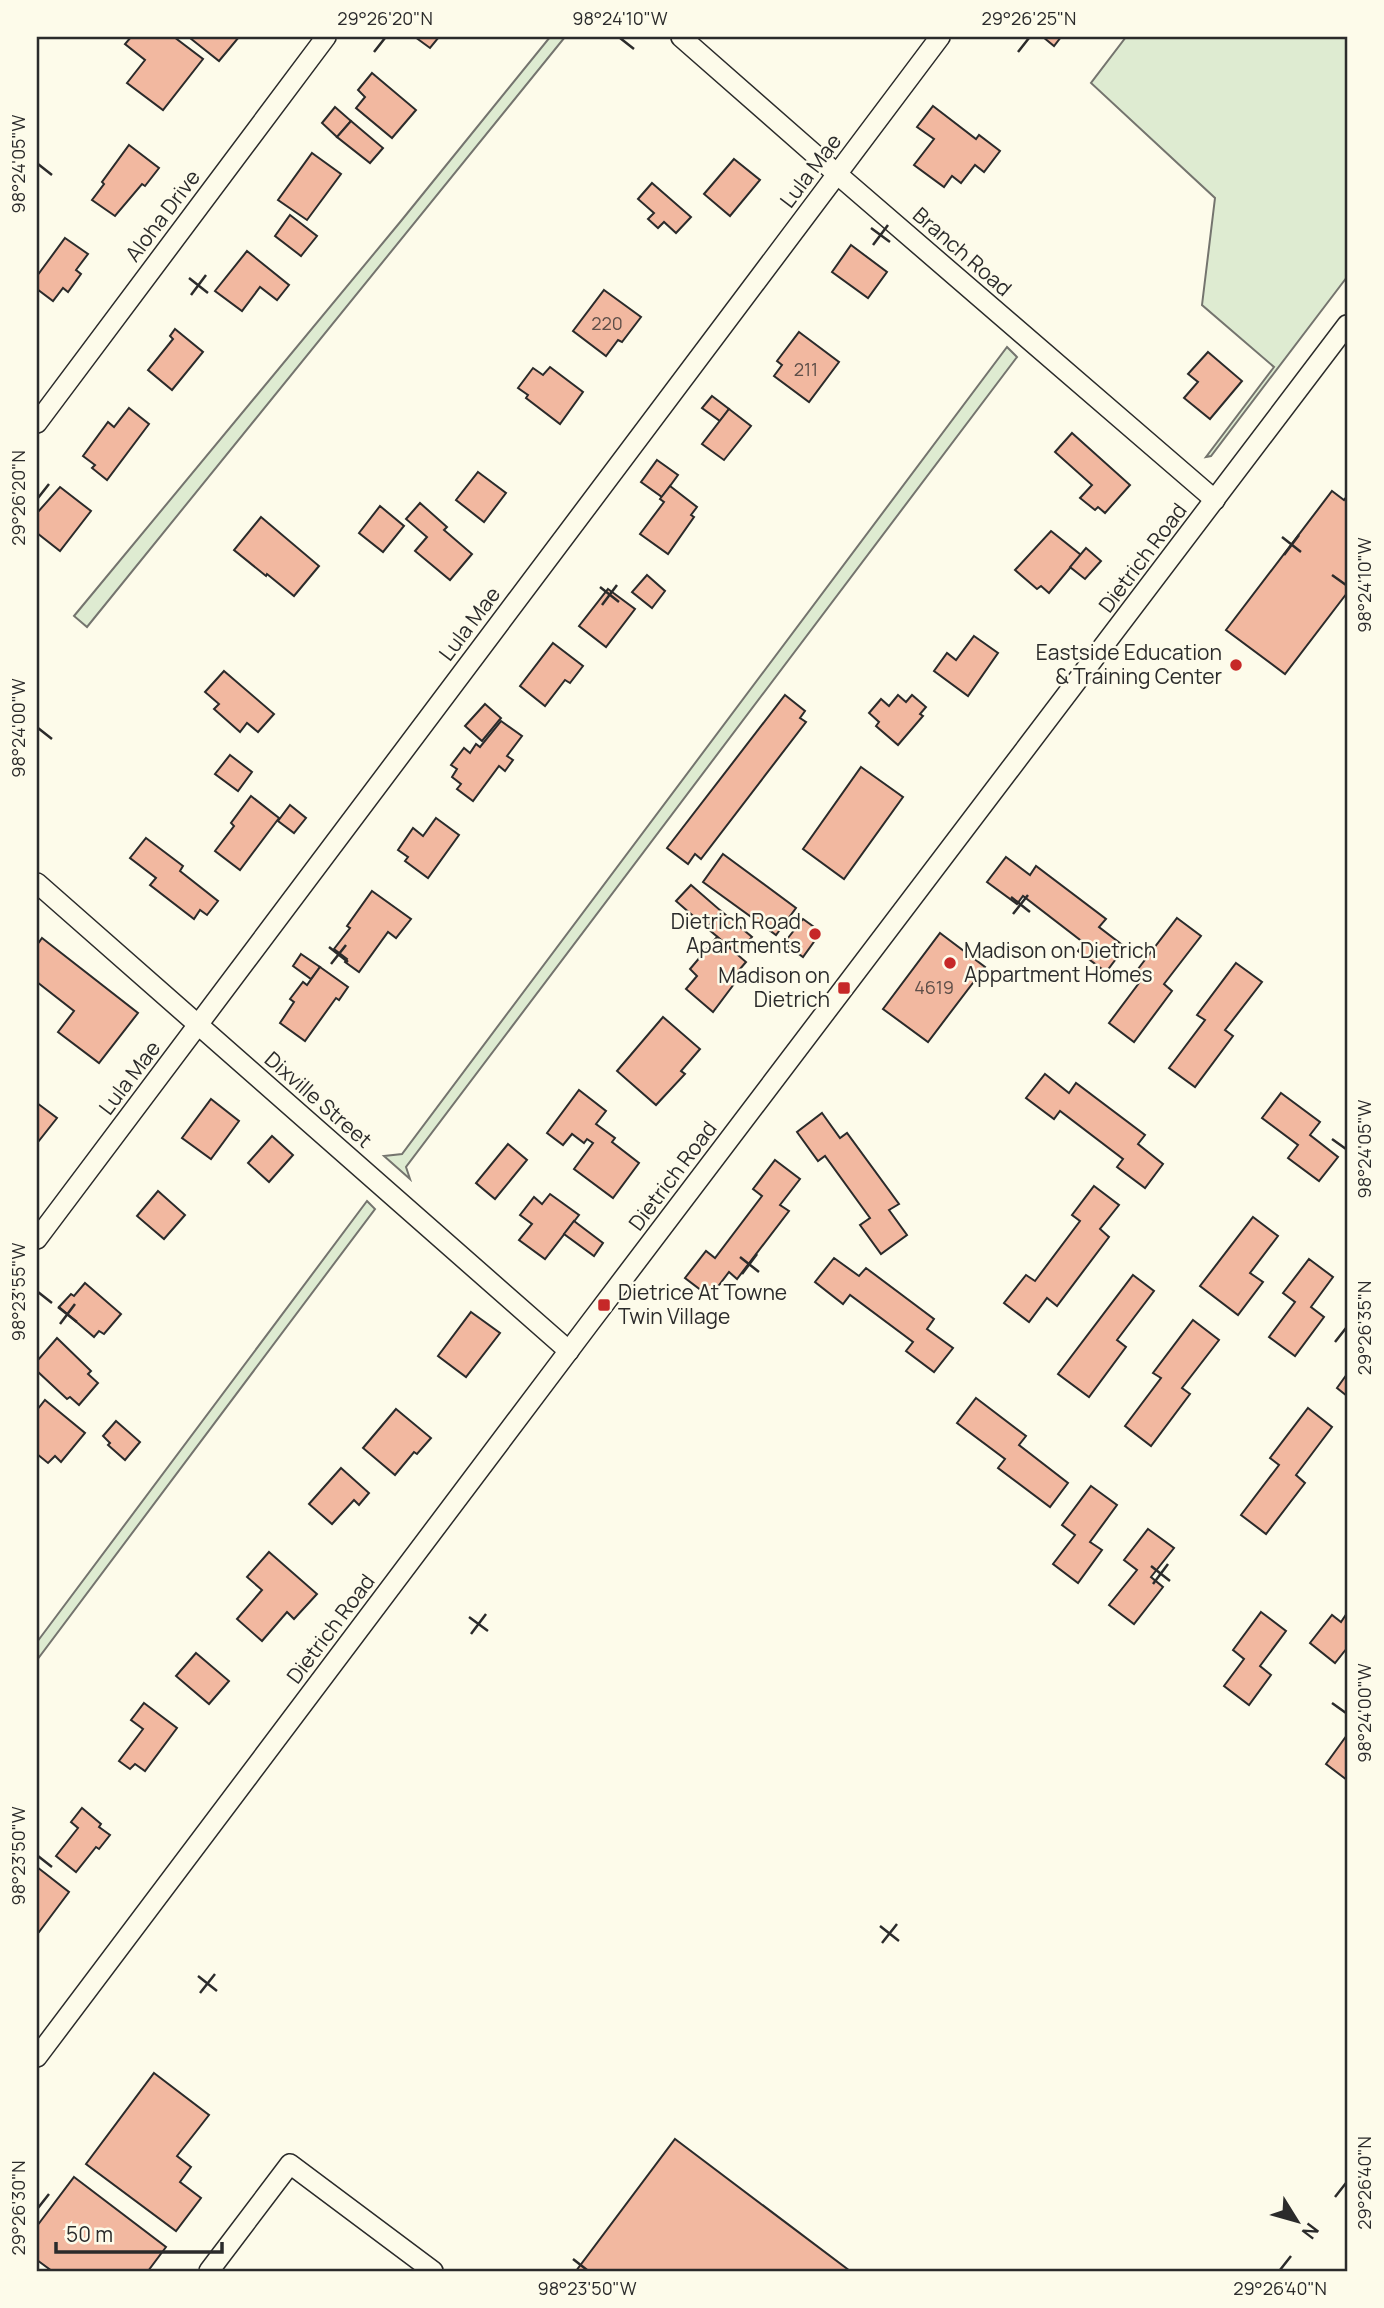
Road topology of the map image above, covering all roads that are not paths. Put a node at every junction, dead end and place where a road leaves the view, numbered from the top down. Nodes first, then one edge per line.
1 (326, 37) edge
2 (681, 37) edge
3 (940, 37) edge
4 (837, 174) junction
5 (1347, 325) edge
6 (37, 423) edge
7 (1215, 499) junction
8 (37, 884) edge
9 (198, 1025) junction
10 (37, 1239) edge
11 (569, 1351) junction
12 (37, 2057) edge
13 (209, 2271) edge
14 (433, 2271) edge

1 - 6 street, Aloha Drive
2 - 4 street, Branch Road
3 - 4 street, Lula Mae
4 - 7 street, Branch Road
4 - 9 street, Lula Mae
5 - 7 street, Dietrich Road
7 - 11 street, Dietrich Road
8 - 9 street, Dixville Street
9 - 10 street, Lula Mae
9 - 11 street, Dixville Street
11 - 12 street, Dietrich Road
13 - 14 street

